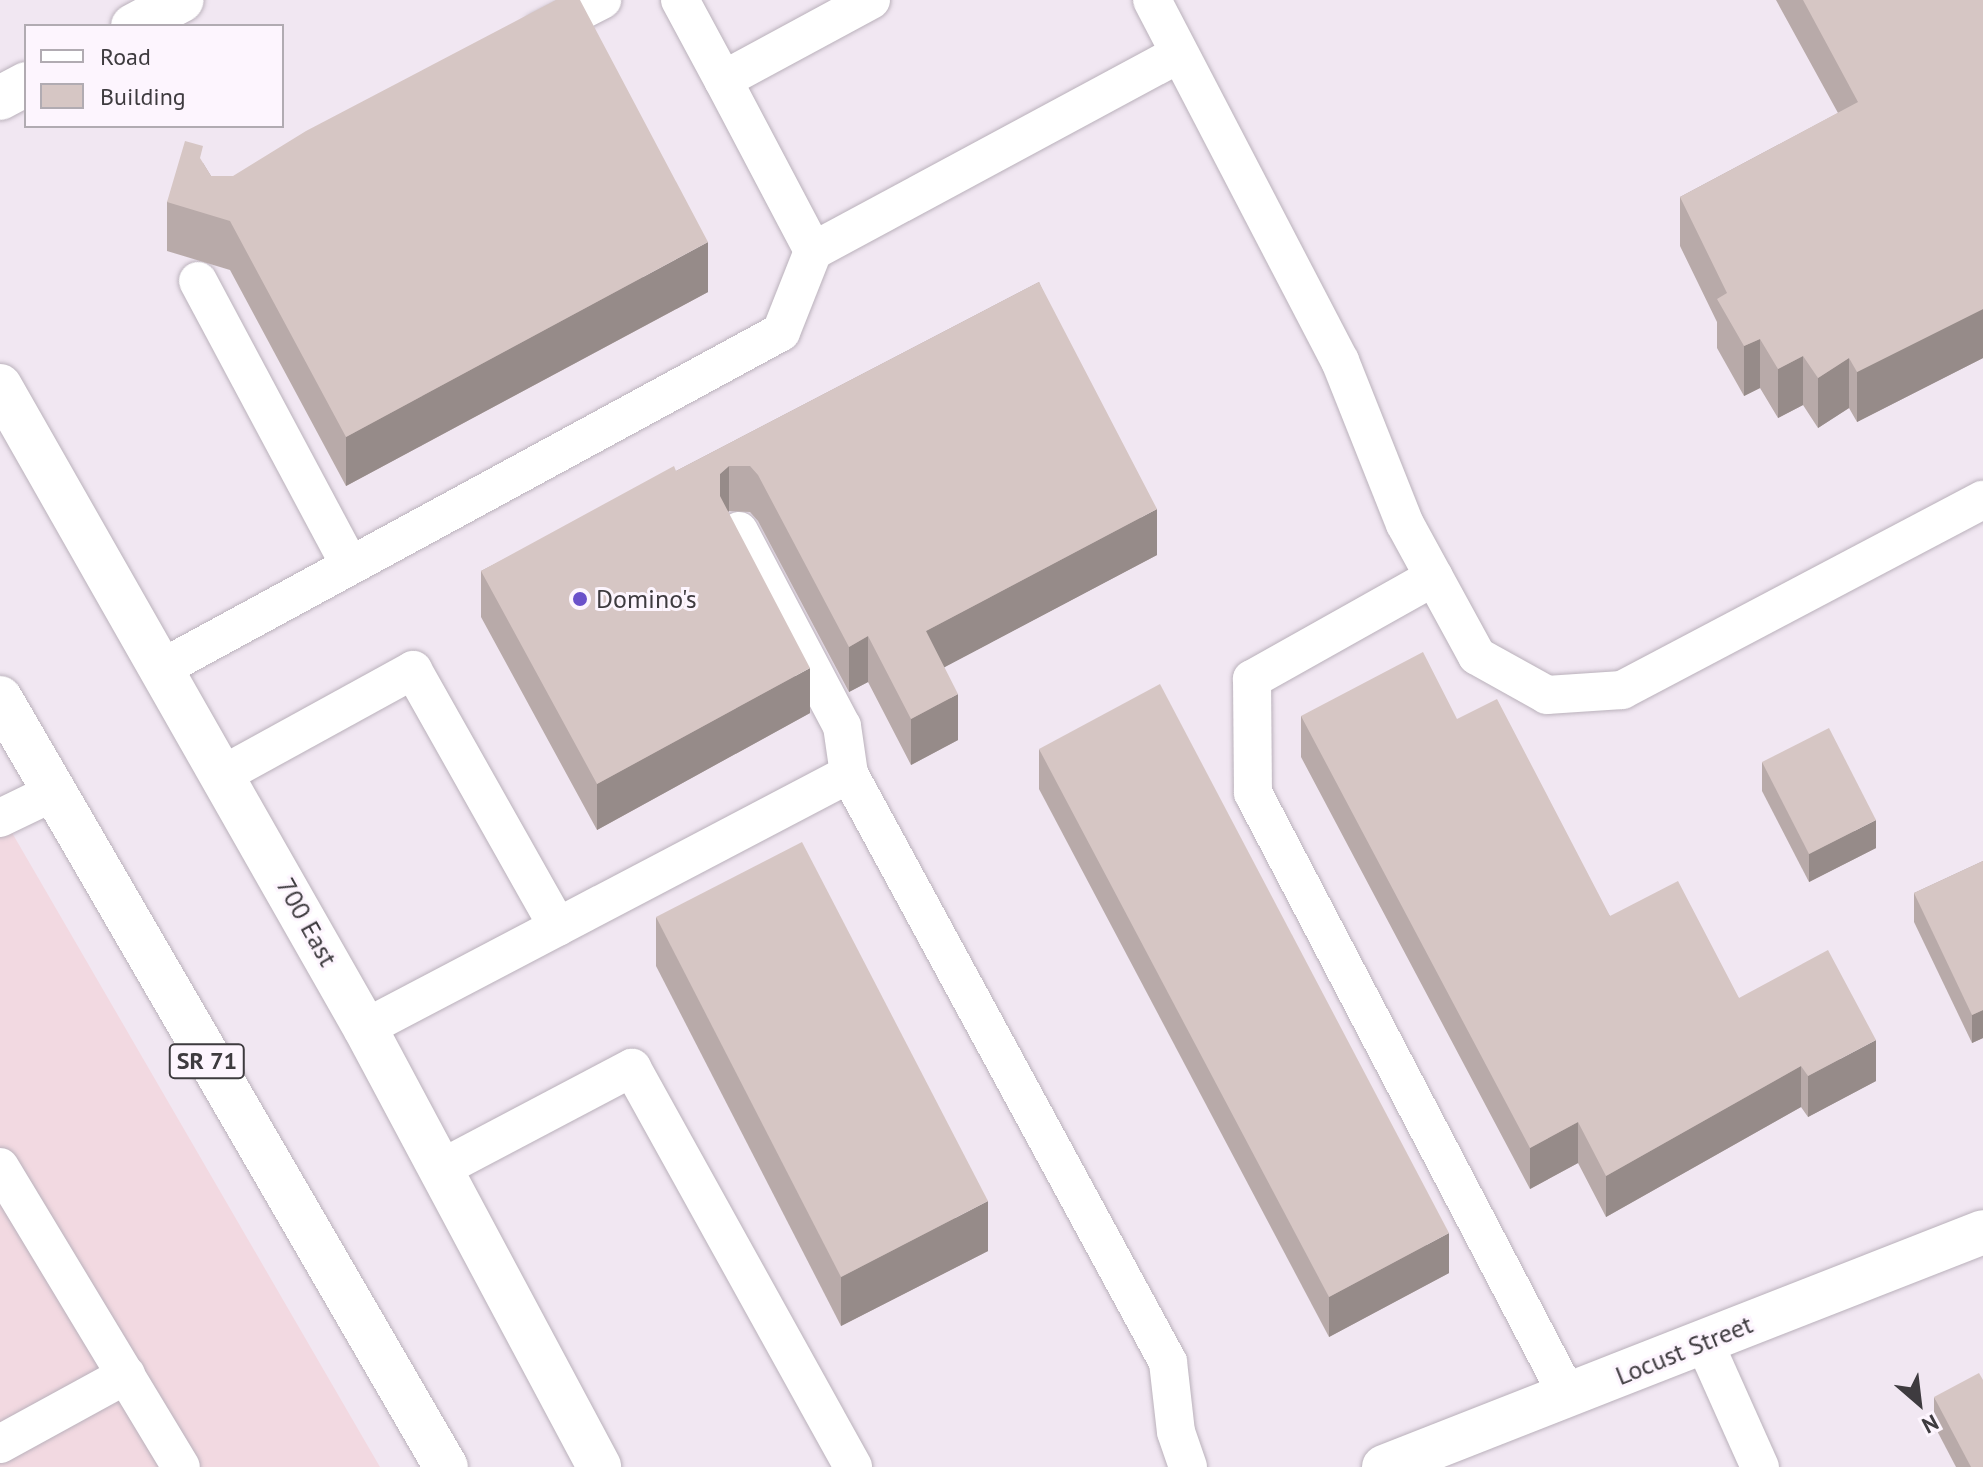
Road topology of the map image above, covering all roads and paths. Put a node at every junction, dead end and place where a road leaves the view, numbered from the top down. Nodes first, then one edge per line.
1 (182, 0) edge
2 (602, 0) edge
3 (680, 0) edge
4 (871, 0) edge
5 (1152, 0) edge
6 (137, 24) edge
7 (504, 51) edge
8 (1179, 54) junction
9 (723, 80) junction
10 (24, 85) edge
11 (0, 98) edge
12 (813, 251) junction
13 (198, 281) dead end
14 (0, 386) edge
15 (1983, 500) edge
16 (739, 531) edge
17 (349, 564) junction
18 (1434, 577) junction
19 (162, 668) junction
20 (0, 698) edge
21 (224, 774) junction
22 (849, 774) junction
23 (54, 792) junction
24 (0, 818) edge
25 (558, 927) junction
26 (365, 1028) junction
27 (0, 1167) edge
28 (442, 1168) junction
29 (1983, 1232) edge
30 (1704, 1342) junction
31 (126, 1375) junction
32 (1568, 1396) junction
33 (0, 1444) edge
34 (181, 1467) edge
35 (446, 1467) edge
36 (599, 1467) edge
37 (853, 1467) edge
38 (1188, 1467) edge
39 (1384, 1467) edge
40 (1760, 1467) edge

1 - 6 main road
2 - 7 lane
3 - 9 lane
4 - 9 lane
5 - 8 lane
8 - 12 lane
8 - 18 lane
9 - 12 lane
10 - 11 main road
12 - 17 lane
13 - 17 lane
14 - 19 main road, 700 East
15 - 18 lane
16 - 22 lane
17 - 19 lane
18 - 32 lane
19 - 21 main road, 700 East
20 - 23 main road, SR 71
21 - 25 lane
21 - 26 main road, 700 East
22 - 25 lane
22 - 38 lane
23 - 24 lane
23 - 35 main road, SR 71
25 - 26 lane
26 - 28 main road, 700 East
27 - 31 lane
28 - 36 main road, 700 East
28 - 37 lane
29 - 30 main road, Locust Street
30 - 32 main road, Locust Street
30 - 40 lane
31 - 33 lane
31 - 34 lane
32 - 39 main road, Locust Street

